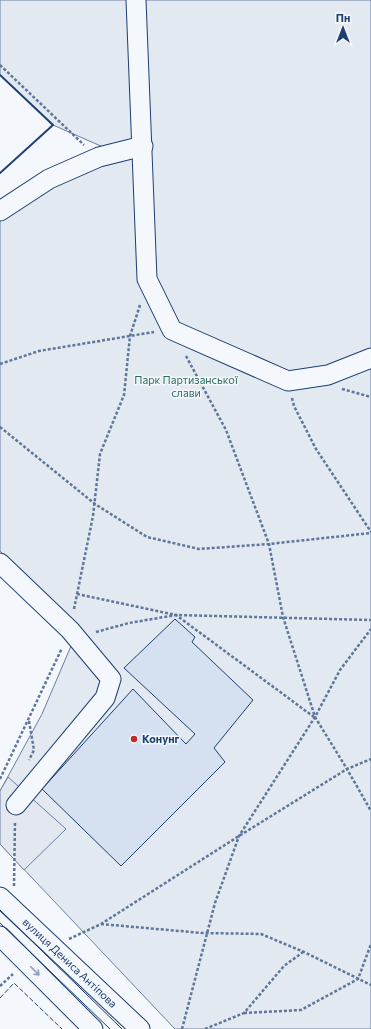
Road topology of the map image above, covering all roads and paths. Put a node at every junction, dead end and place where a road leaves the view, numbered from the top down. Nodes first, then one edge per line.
1 (136, 0) edge
2 (0, 65) edge
3 (142, 146) junction
4 (99, 157) junction
5 (0, 211) edge
6 (147, 279) junction
7 (172, 330) junction
8 (130, 336) junction
9 (371, 358) edge
10 (0, 364) edge
11 (288, 381) junction
12 (338, 388) dead end
13 (371, 397) edge
14 (0, 427) edge
15 (95, 504) junction
16 (371, 532) edge
17 (269, 544) junction
18 (0, 563) edge
19 (77, 594) junction
20 (176, 615) junction
21 (283, 617) junction
22 (371, 620) edge
23 (371, 629) edge
24 (73, 634) junction
25 (315, 717) junction
26 (371, 759) edge
27 (347, 769) junction
28 (0, 779) edge
29 (16, 805) dead end
30 (371, 811) edge
31 (239, 836) junction
32 (0, 897) edge
33 (27, 922) junction
34 (101, 924) junction
35 (207, 933) junction
36 (2, 943) edge
37 (371, 944) edge
38 (58, 950) junction
39 (304, 952) junction
40 (12, 974) dead end
41 (358, 979) junction
42 (371, 985) edge
43 (0, 986) edge
44 (244, 1013) junction
45 (92, 1029) edge
46 (140, 1029) edge
47 (182, 1029) edge
48 (205, 1029) edge

1 - 3 street
2 - 4 path
3 - 4 street
3 - 6 street
4 - 5 street
6 - 7 street
6 - 8 path
7 - 8 path
7 - 11 street
7 - 17 path
8 - 10 path
8 - 15 path
9 - 11 street
11 - 16 path
12 - 13 path
14 - 15 path
15 - 17 path
15 - 19 path
16 - 17 path
17 - 21 path
18 - 24 street
19 - 20 path
19 - 24 path
20 - 21 path
20 - 24 path
20 - 25 path
21 - 22 path
21 - 25 path
23 - 25 path
24 - 28 path
24 - 29 street
25 - 27 path
25 - 31 path
26 - 27 path
27 - 30 path
27 - 31 path
31 - 34 path
31 - 35 path
32 - 33 street, вулиця Дениса Антіпова
33 - 36 street
33 - 38 street, вулиця Дениса Антіпова
34 - 35 path
34 - 38 path
35 - 39 path
35 - 47 path
36 -> 45 street
37 - 41 path
38 - 46 street, вулиця Дениса Антіпова
39 - 41 path
39 - 44 path
40 - 43 path
41 - 42 path
41 - 44 path
44 - 48 path

